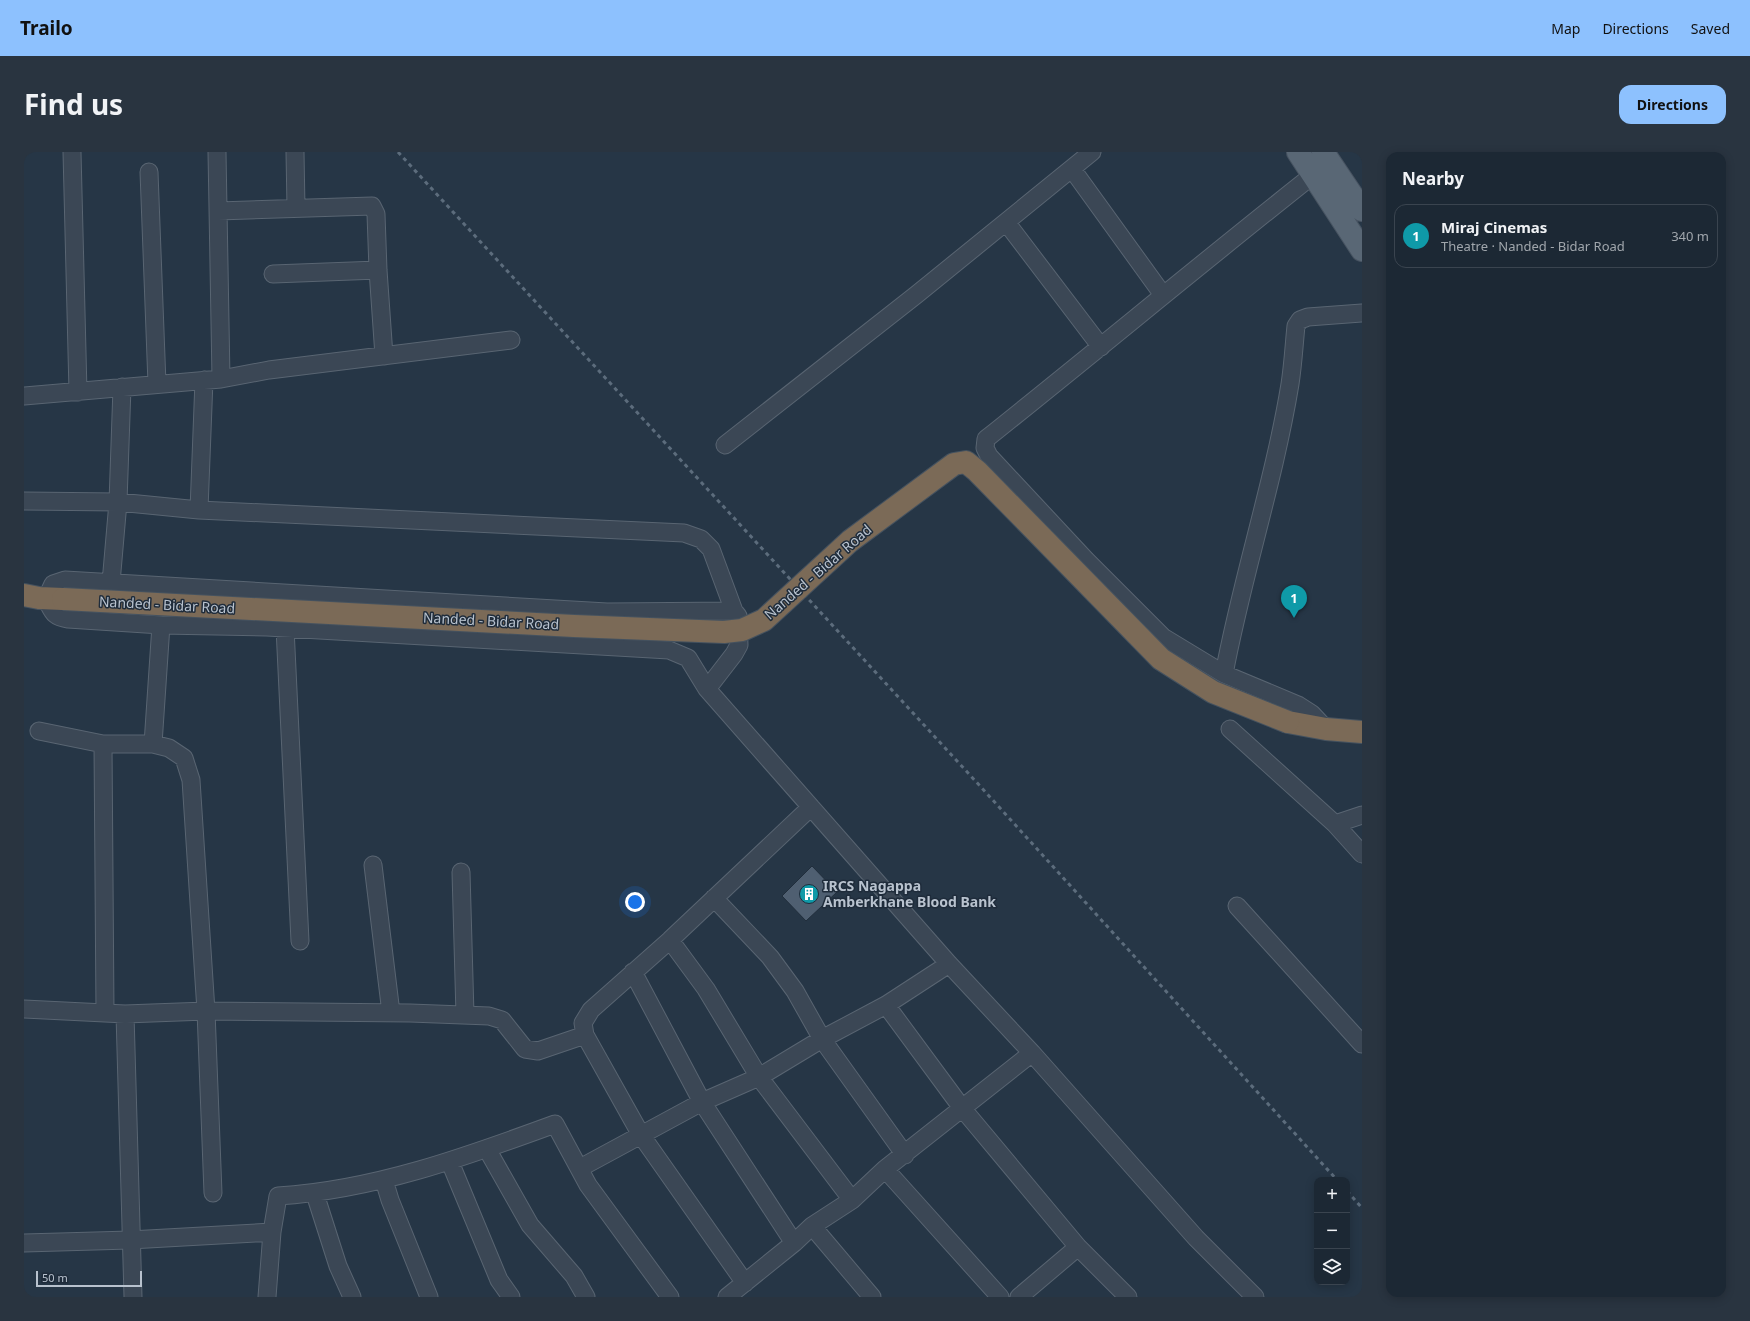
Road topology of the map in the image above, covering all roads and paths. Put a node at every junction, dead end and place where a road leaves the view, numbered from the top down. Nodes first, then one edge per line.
1 (72, 152) edge
2 (217, 152) edge
3 (295, 152) edge
4 (1092, 152) edge
5 (1298, 152) edge
6 (1323, 152) edge
7 (1072, 169) junction
8 (149, 172) dead end
9 (1313, 176) junction
10 (296, 208) junction
11 (1362, 210) edge
12 (218, 212) junction
13 (1006, 222) junction
14 (1362, 250) edge
15 (378, 270) junction
16 (273, 274) dead end
17 (1163, 295) junction
18 (1362, 313) edge
19 (510, 340) dead end
20 (1101, 347) junction
21 (384, 356) junction
22 (212, 380) junction
23 (156, 384) junction
24 (122, 387) junction
25 (78, 392) junction
26 (24, 396) edge
27 (725, 445) dead end
28 (24, 501) edge
29 (118, 502) junction
30 (198, 510) junction
31 (111, 582) junction
32 (39, 598) edge
33 (734, 611) junction
34 (161, 625) junction
35 (285, 628) junction
36 (1224, 674) junction
37 (707, 689) junction
38 (1230, 729) dead end
39 (1326, 729) junction
40 (39, 731) dead end
41 (1362, 732) edge
42 (103, 744) junction
43 (153, 744) junction
44 (811, 808) junction
45 (1362, 815) edge
46 (1335, 824) junction
47 (1362, 854) edge
48 (373, 865) dead end
49 (461, 872) dead end
50 (714, 898) junction
51 (1237, 906) dead end
52 (300, 940) dead end
53 (670, 940) junction
54 (949, 964) junction
55 (633, 972) junction
56 (886, 1005) junction
57 (24, 1009) edge
58 (206, 1011) junction
59 (105, 1012) junction
60 (391, 1012) junction
61 (125, 1014) junction
62 (466, 1015) junction
63 (585, 1035) junction
64 (822, 1039) junction
65 (1362, 1044) edge
66 (1032, 1053) junction
67 (759, 1077) junction
68 (702, 1102) junction
69 (962, 1108) junction
70 (641, 1135) junction
71 (487, 1149) junction
72 (905, 1155) junction
73 (450, 1162) junction
74 (580, 1168) junction
75 (885, 1169) junction
76 (384, 1180) junction
77 (214, 1192) dead end
78 (315, 1194) junction
79 (852, 1200) junction
80 (812, 1226) junction
81 (272, 1232) junction
82 (130, 1240) junction
83 (24, 1243) edge
84 (794, 1243) junction
85 (1078, 1247) junction
86 (745, 1284) junction
87 (870, 1296) edge
88 (133, 1297) edge
89 (268, 1297) edge
90 (352, 1297) edge
91 (429, 1297) edge
92 (511, 1297) edge
93 (586, 1297) edge
94 (670, 1297) edge
95 (727, 1297) edge
96 (1000, 1297) edge
97 (1019, 1297) edge
98 (1128, 1297) edge
99 (1255, 1297) edge

1 - 25 street
2 - 12 street
3 - 10 street
4 - 7 street
5 - 9 main road
6 - 11 main road
7 - 13 street
7 - 17 street
8 - 23 street
9 - 14 main road
9 - 17 street
10 - 12 street
10 - 15 street
12 - 22 street
13 - 20 street
13 - 27 street
15 - 16 street
15 - 21 street
17 - 20 street
18 - 36 street
19 - 21 street
20 - 36 street
21 - 22 street
22 - 23 street
22 - 30 street
23 - 24 street
24 - 25 street
24 - 29 street
25 - 26 street
28 - 29 street
29 - 30 street
29 - 31 street
30 - 33 street
31 - 32 street
31 - 33 street
32 - 34 street
32 - 39 highway, Nanded - Bidar Road, bridge
33 - 37 street
34 - 35 street
34 - 43 street
35 - 37 street
35 - 52 street
36 - 39 street
37 - 44 street
38 - 46 street
39 - 41 highway, Nanded - Bidar Road
40 - 42 street
42 - 43 street
42 - 59 street
43 - 58 street
44 - 50 street
44 - 54 street
45 - 46 street
46 - 47 street
48 - 60 street
49 - 62 street
50 - 53 street
50 - 64 street
51 - 65 street
53 - 55 street
53 - 67 street
54 - 56 street
54 - 66 street
55 - 63 street
55 - 68 street
56 - 64 street
56 - 69 street
57 - 59 street
58 - 60 street
58 - 61 street
58 - 77 street
59 - 61 street
60 - 62 street
61 - 82 street
62 - 63 street
63 - 70 street
64 - 67 street
64 - 72 street
66 - 69 street
66 - 99 street
67 - 68 street
67 - 79 street
68 - 70 street
68 - 84 street
69 - 72 street
69 - 85 street
70 - 74 street
70 - 86 street
71 - 73 street
71 - 74 street
71 - 93 street
72 - 75 street
73 - 76 street
73 - 92 street
74 - 94 street
75 - 79 street
75 - 96 street
76 - 78 street
76 - 91 street
78 - 81 street
78 - 90 street
79 - 80 street
80 - 84 street
80 - 87 street
81 - 82 street
81 - 89 street
82 - 83 street
82 - 88 street
84 - 86 street
85 - 97 street
85 - 98 street
86 - 95 street

